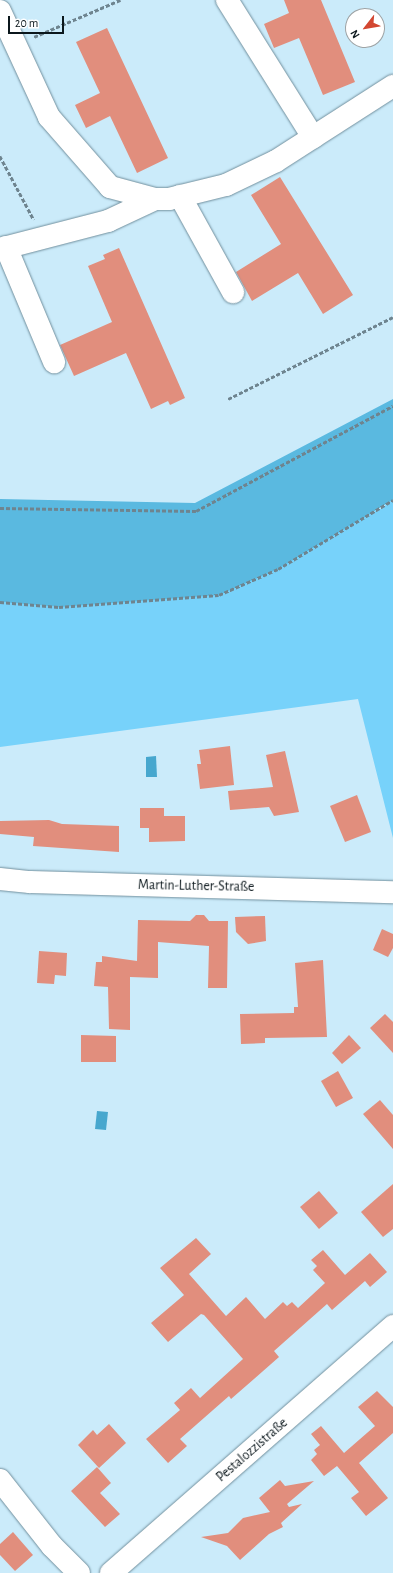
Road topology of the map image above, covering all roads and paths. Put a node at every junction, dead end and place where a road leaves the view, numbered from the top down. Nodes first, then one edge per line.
1 (120, 0) edge
2 (226, 0) edge
3 (0, 12) edge
4 (15, 46) junction
5 (393, 86) edge
6 (313, 137) junction
7 (0, 156) edge
8 (180, 196) junction
9 (155, 199) junction
10 (43, 238) junction
11 (3, 248) edge
12 (233, 292) dead end
13 (393, 317) edge
14 (54, 362) dead end
15 (228, 399) dead end
16 (393, 406) edge
17 (393, 500) edge
18 (0, 508) edge
19 (0, 602) edge
20 (0, 879) edge
21 (393, 892) edge
22 (393, 1326) edge
23 (0, 1480) edge
24 (79, 1573) edge
25 (111, 1573) edge

1 - 4 path
2 - 6 street
3 - 4 street
4 - 9 street
5 - 6 street
6 - 8 street
7 - 10 path
8 - 9 street
8 - 12 street
9 - 10 street
10 - 11 street
11 - 14 street
13 - 15 path
16 - 18 path
17 - 19 path
20 - 21 street, Martin-Luther-Straße
22 - 25 street, Pestalozzistraße
23 - 24 street

